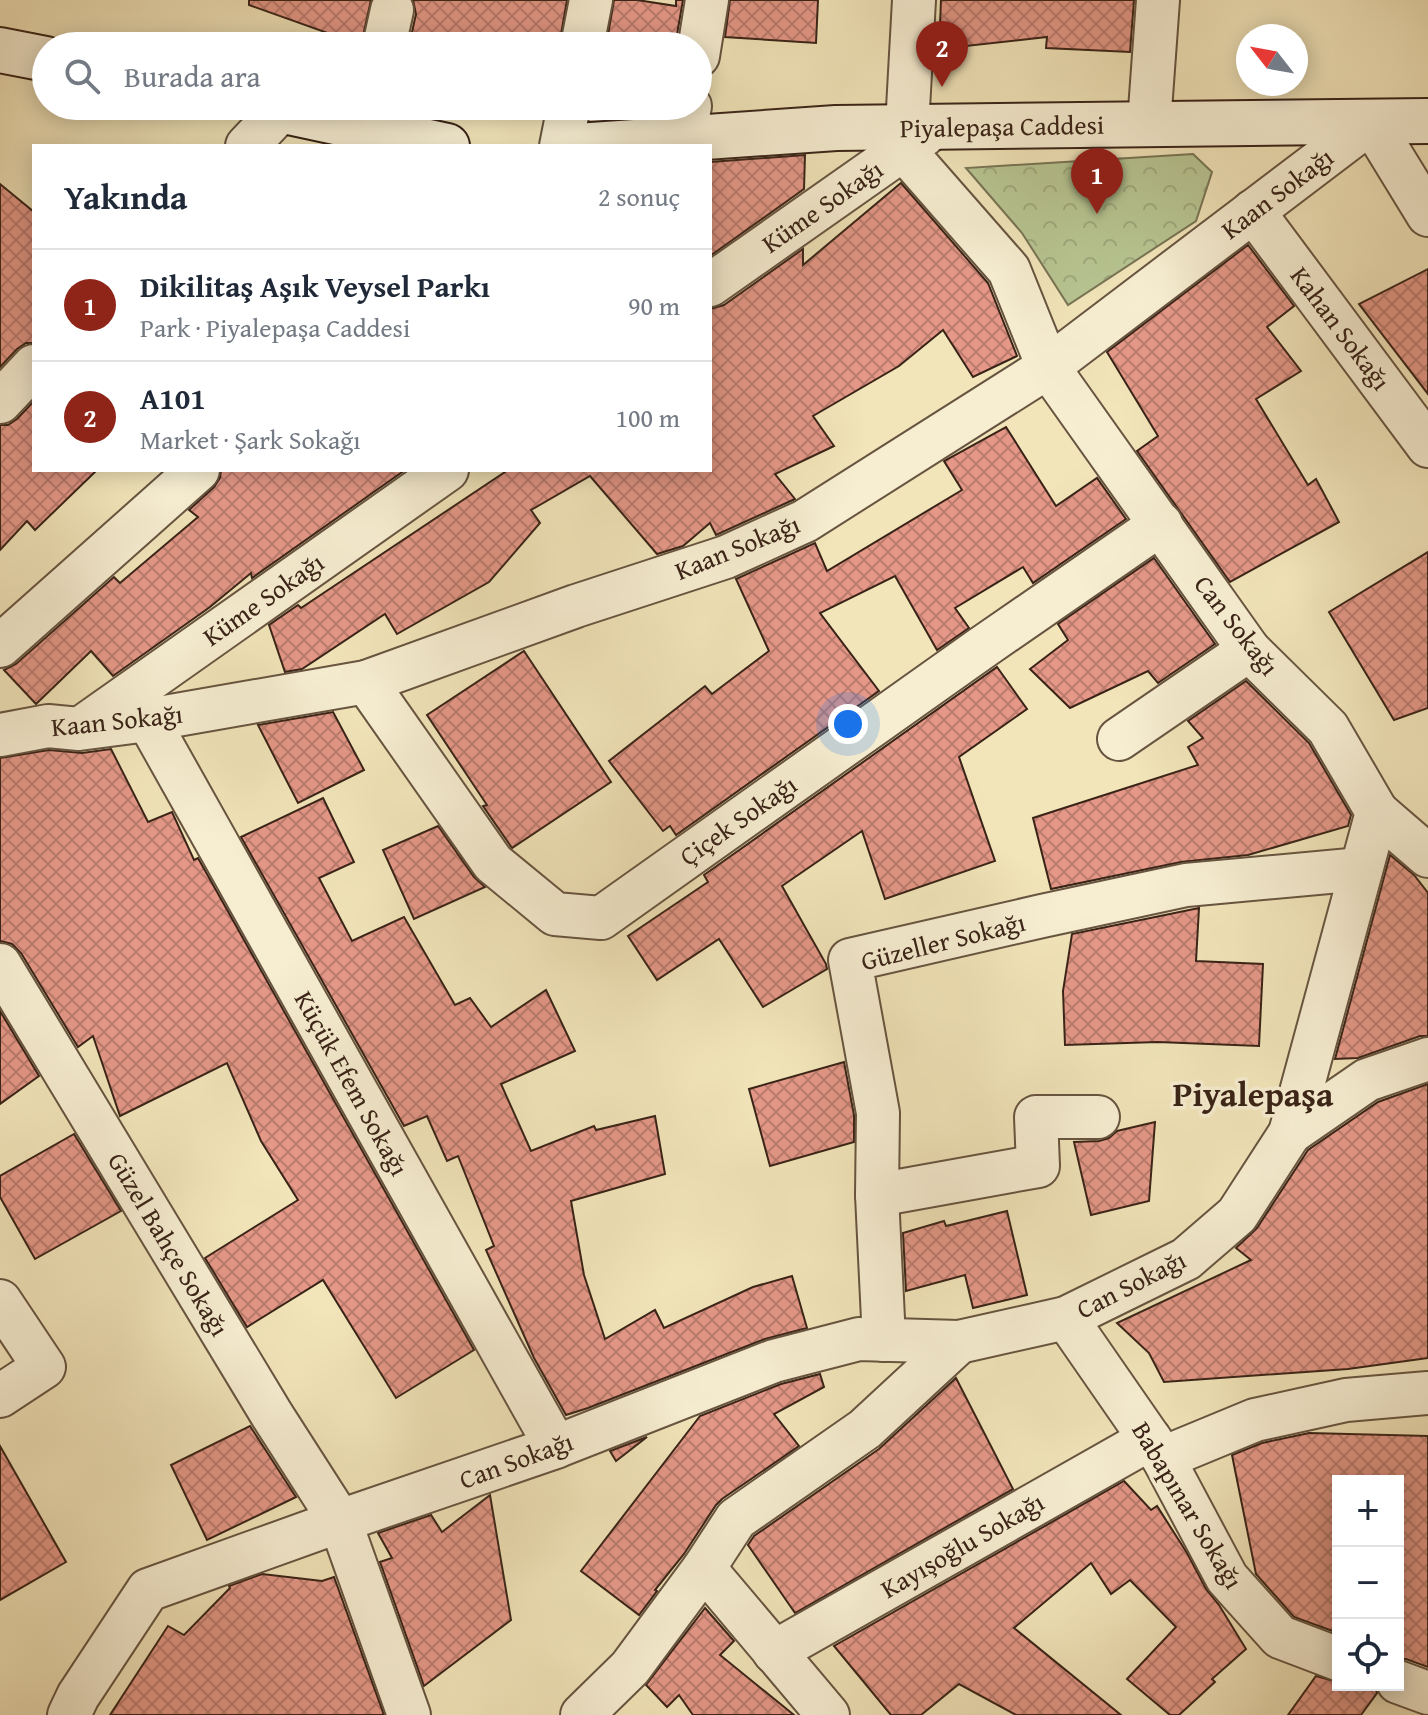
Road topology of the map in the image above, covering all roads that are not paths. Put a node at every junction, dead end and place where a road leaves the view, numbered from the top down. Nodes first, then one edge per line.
1 (591, 0) edge
2 (707, 0) edge
3 (914, 0) edge
4 (1158, 0) edge
5 (585, 32) edge
6 (702, 32) edge
7 (0, 50) edge
8 (32, 56) edge
9 (263, 120) edge
10 (378, 120) edge
11 (566, 120) edge
12 (1428, 121) edge
13 (687, 122) edge
14 (1371, 122) junction
15 (1149, 124) junction
16 (915, 134) junction
17 (248, 144) edge
18 (442, 144) edge
19 (561, 144) edge
20 (586, 144) edge
21 (1253, 211) junction
22 (1428, 215) edge
23 (712, 284) edge
24 (1048, 367) junction
25 (32, 368) edge
26 (0, 402) edge
27 (1428, 446) edge
28 (196, 472) edge
29 (444, 472) edge
30 (1161, 524) junction
31 (0, 646) edge
32 (1249, 650) junction
33 (366, 682) junction
34 (148, 720) junction
35 (79, 729) junction
36 (0, 735) edge
37 (1119, 739) dead end
38 (1377, 812) junction
39 (1428, 856) edge
40 (1361, 869) junction
41 (0, 965) edge
42 (1428, 1059) edge
43 (1098, 1117) dead end
44 (1290, 1133) junction
45 (877, 1195) junction
46 (0, 1301) edge
47 (1066, 1318) junction
48 (884, 1340) junction
49 (959, 1342) junction
50 (1428, 1393) edge
51 (0, 1396) edge
52 (556, 1447) junction
53 (1156, 1448) junction
54 (340, 1521) junction
55 (704, 1568) junction
56 (774, 1652) junction
57 (1332, 1657) edge
58 (1404, 1684) edge
59 (1428, 1693) edge
60 (69, 1715) edge
61 (409, 1715) edge
62 (582, 1715) edge
63 (828, 1715) edge

1 - 5 street
2 - 6 street
3 - 16 street
4 - 15 street
7 - 8 street
9 - 17 street
10 - 18 street
11 - 19 street
12 - 14 street, Piyalepaşa Caddesi
13 - 16 street, Piyalepaşa Caddesi
13 - 20 street, Piyalepaşa Caddesi
14 - 15 street, Piyalepaşa Caddesi
14 - 21 street, Kaan Sokağı
14 - 22 street
15 - 16 street, Piyalepaşa Caddesi
16 - 23 street, Küme Sokağı
16 - 24 street, Can Sokağı
21 - 24 street, Kaan Sokağı
21 - 27 street, Kahan Sokağı
24 - 30 street, Can Sokağı
24 - 33 street, Kaan Sokağı
25 - 26 street
28 - 31 street
29 - 35 street, Küme Sokağı
30 - 32 street, Can Sokağı
30 - 33 street, Çiçek Sokağı
32 - 37 street
32 - 38 street, Can Sokağı
33 - 34 street, Kaan Sokağı
34 - 35 street, Kaan Sokağı
34 - 52 street, Küçük Efem Sokağı
35 - 36 street, Kaan Sokağı
38 - 39 street
38 - 40 street, Can Sokağı
40 - 44 street, Can Sokağı
40 - 45 street, Güzeller Sokağı
41 - 54 street, Güzel Bahçe Sokağı
42 - 44 street
43 - 45 street
44 - 47 street, Can Sokağı
45 - 48 street, Güzeller Sokağı
46 - 51 street
47 - 49 street, Can Sokağı
47 - 53 street, Babapınar Sokağı
48 - 49 street, Can Sokağı
48 - 52 street, Can Sokağı
49 - 55 street
50 - 53 street, Kayışoğlu Sokağı
52 - 54 street, Can Sokağı
53 - 56 street, Kayışoğlu Sokağı
53 - 57 street, Babapınar Sokağı
54 - 60 street, Can Sokağı
54 - 61 street, Güzel Bahçe Sokağı
55 - 56 street
55 - 62 street
56 - 63 street
58 - 59 street

